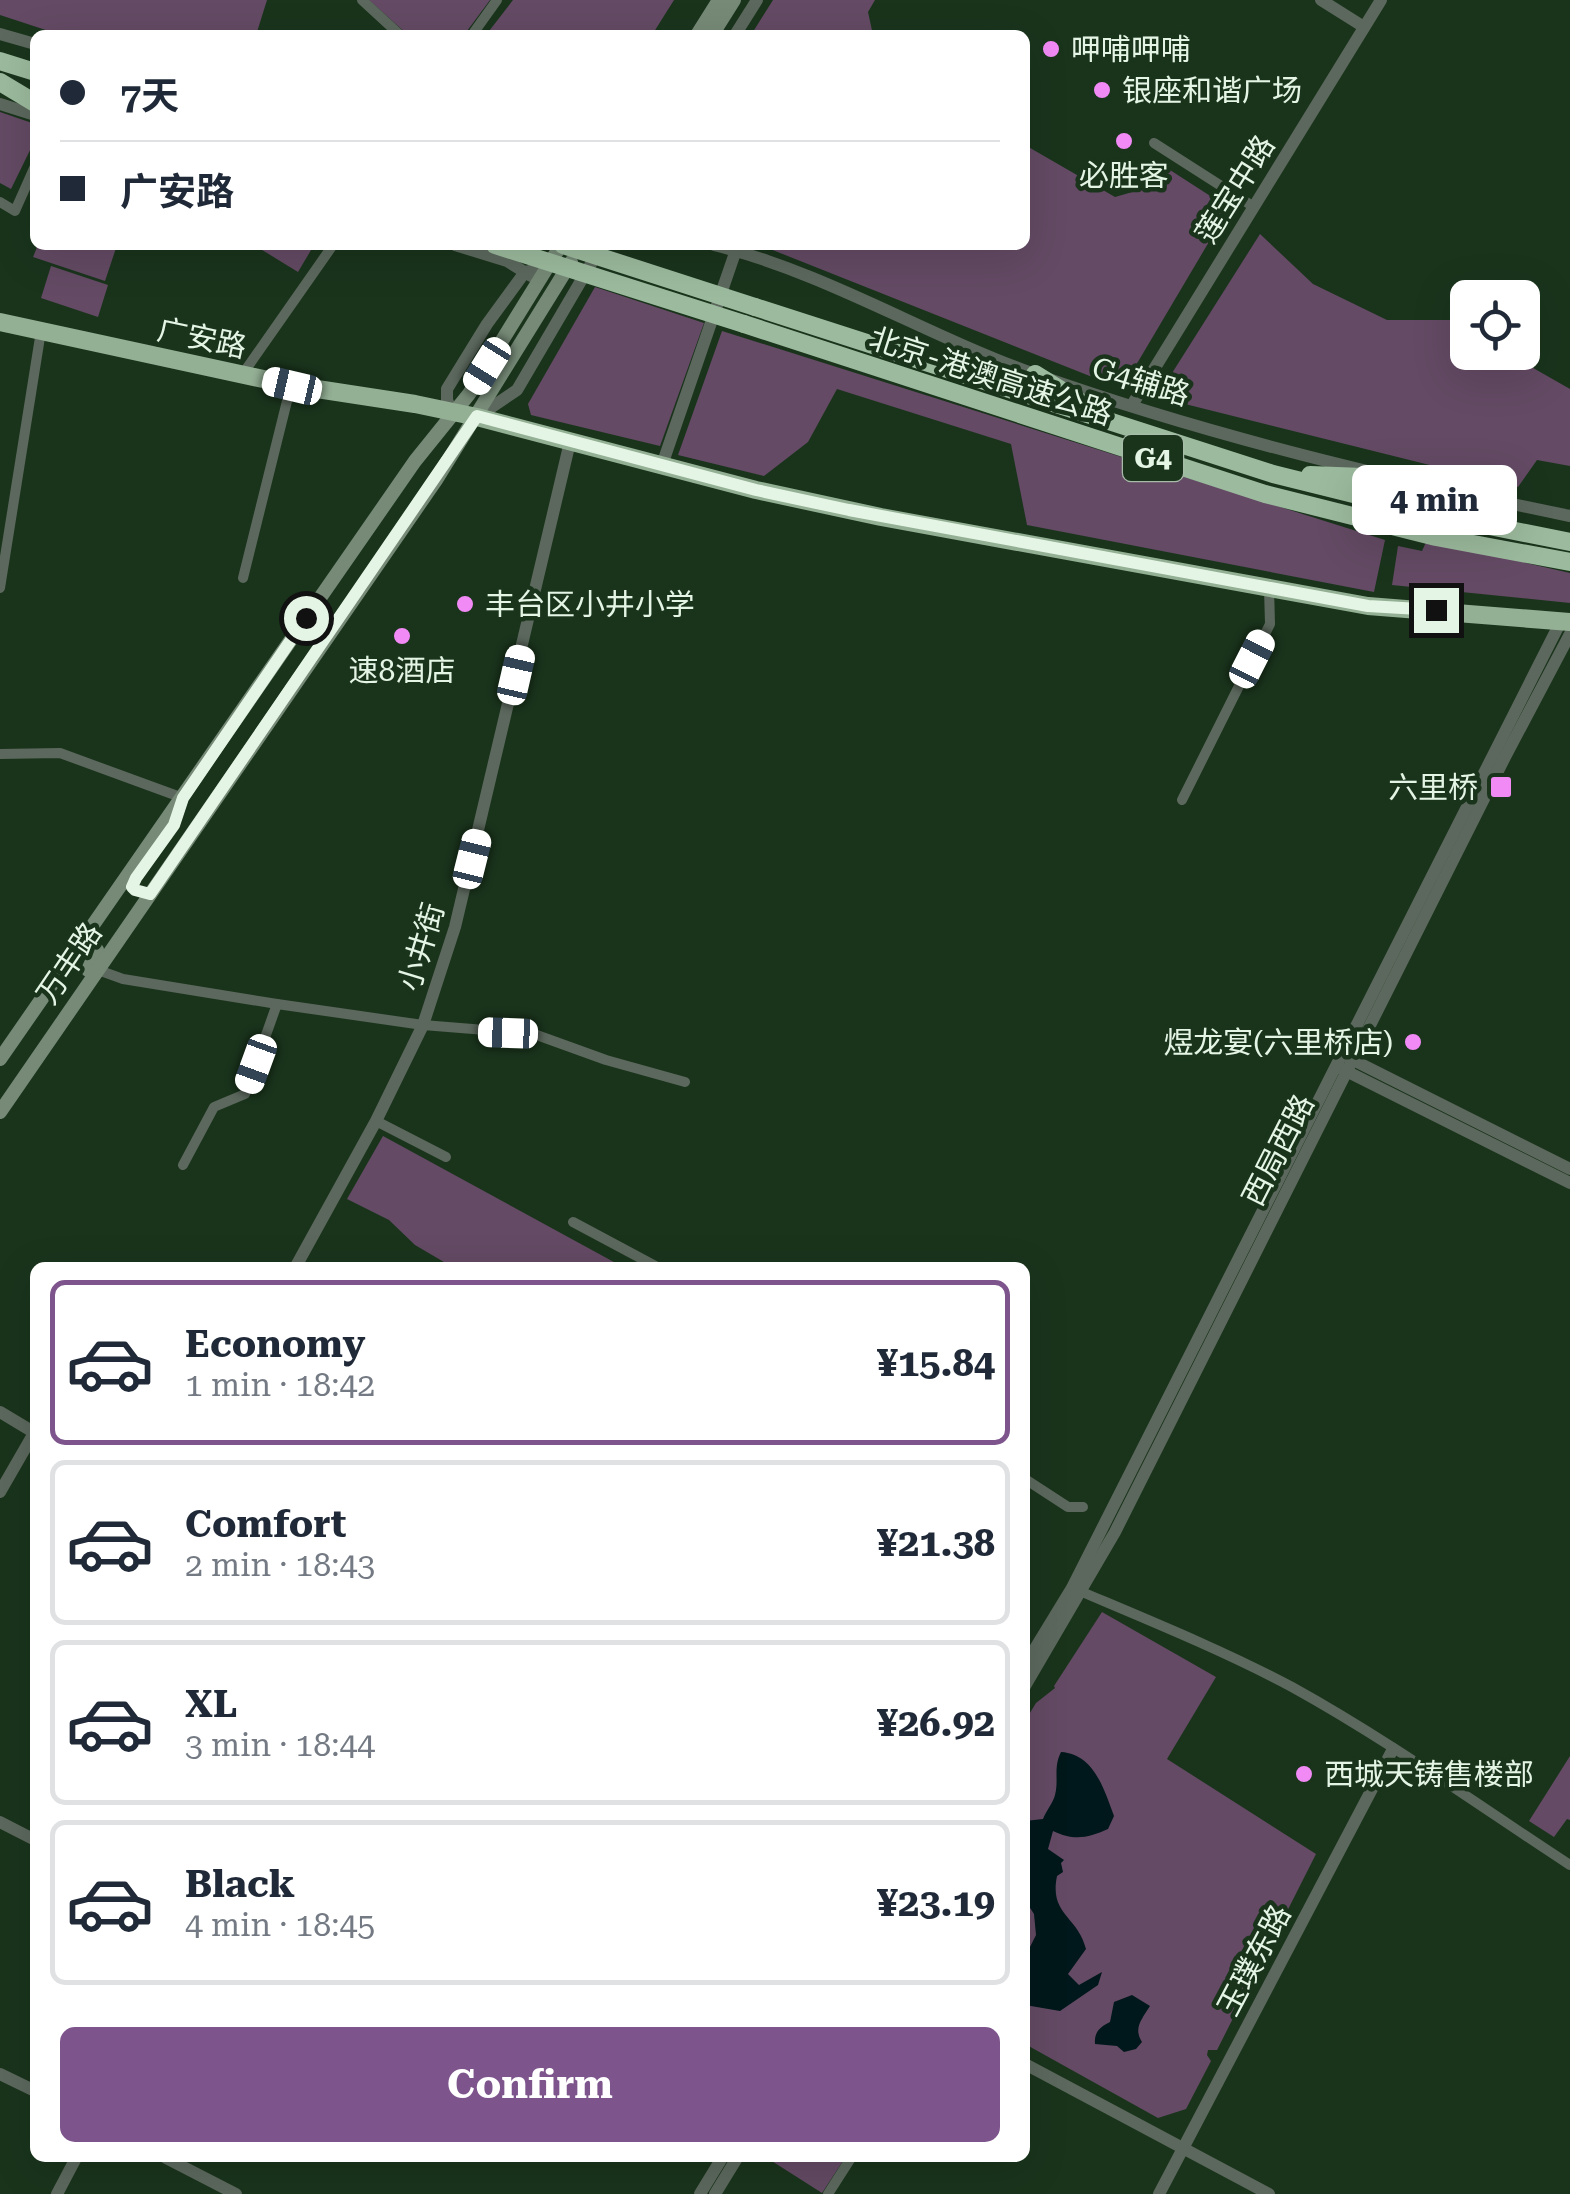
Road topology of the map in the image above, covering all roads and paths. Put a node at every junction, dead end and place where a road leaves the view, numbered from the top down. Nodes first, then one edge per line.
1 (362, 0) edge
2 (497, 0) edge
3 (719, 0) edge
4 (734, 0) edge
5 (757, 0) edge
6 (1322, 0) edge
7 (1381, 0) edge
8 (1364, 27) junction
9 (395, 30) edge
10 (476, 30) edge
11 (700, 30) edge
12 (715, 30) edge
13 (738, 30) edge
14 (0, 34) edge
15 (30, 43) edge
16 (0, 60) edge
17 (30, 70) edge
18 (0, 81) edge
19 (30, 90) edge
20 (30, 100) edge
21 (0, 104) edge
22 (30, 113) edge
23 (1154, 143) dead end
24 (30, 177) edge
25 (0, 202) edge
26 (1254, 206) junction
27 (330, 250) edge
28 (472, 250) edge
29 (511, 250) edge
30 (518, 250) edge
31 (559, 250) edge
32 (577, 250) edge
33 (578, 250) edge
34 (599, 250) edge
35 (736, 250) joint
36 (507, 261) junction
37 (548, 266) junction
38 (525, 272) junction
39 (540, 281) junction
40 (0, 322) edge
41 (41, 331) junction
42 (1035, 374) junction
43 (242, 375) junction
44 (292, 386) junction
45 (1132, 405) junction
46 (452, 412) junction
47 (477, 416) junction
48 (1119, 426) junction
49 (570, 442) junction
50 (415, 461) junction
51 (662, 465) junction
52 (1273, 474) junction
53 (1390, 478) junction
54 (436, 480) junction
55 (1570, 516) edge
56 (1570, 542) edge
57 (1570, 562) edge
58 (243, 578) dead end
59 (0, 588) edge
60 (1269, 588) junction
61 (1567, 626) edge
62 (0, 754) edge
63 (183, 798) junction
64 (1182, 800) dead end
65 (150, 894) junction
66 (79, 944) junction
67 (98, 970) junction
68 (277, 1004) junction
69 (422, 1025) junction
70 (44, 1048) junction
71 (0, 1060) edge
72 (1343, 1062) junction
73 (685, 1082) dead end
74 (0, 1112) edge
75 (376, 1121) junction
76 (446, 1156) dead end
77 (183, 1165) dead end
78 (1570, 1169) edge
79 (1570, 1184) edge
80 (573, 1222) dead end
81 (298, 1262) edge
82 (648, 1262) edge
83 (0, 1412) edge
84 (30, 1431) edge
85 (30, 1440) edge
86 (1030, 1482) edge
87 (0, 1492) edge
88 (1083, 1508) dead end
89 (1082, 1592) junction
90 (1030, 1657) edge
91 (1030, 1678) edge
92 (1393, 1749) junction
93 (0, 1822) edge
94 (30, 1837) edge
95 (1570, 1866) edge
96 (1030, 2067) edge
97 (0, 2074) edge
98 (30, 2089) edge
99 (1183, 2148) junction
100 (74, 2162) edge
101 (174, 2162) edge
102 (720, 2162) edge
103 (734, 2162) edge
104 (848, 2162) edge
105 (57, 2194) edge
106 (236, 2194) edge
107 (700, 2194) edge
108 (714, 2194) edge
109 (828, 2194) edge
110 (1159, 2194) edge
111 (1268, 2194) edge

1 - 9 street
2 - 10 street
3 - 11 main road
4 - 12 main road
5 - 13 street
6 - 8 street
7 - 8 street, 莲宝中路
8 - 26 street, 莲宝中路
14 - 15 street
16 - 17 highway
18 - 19 highway
18 - 20 highway
21 - 22 street
23 - 26 street
24 - 25 street
26 - 45 street, 莲宝中路
27 - 43 street
28 - 36 street
29 - 57 highway, 北京-港澳高速公路 / G4, bridge
30 - 36 street
31 - 37 main road, 万丰路
32 - 48 highway, G4, bridge
33 - 47 main road, 万丰路
34 - 47 street
35 - 42 street, G4辅路
35 - 51 street
36 - 38 street
37 - 38 street
37 - 39 main road, 万丰路
38 - 39 street
38 - 46 street
39 - 46 main road, 万丰路
40 - 41 highway, 广安路
41 - 43 highway, 广安路
41 - 59 street
42 - 45 street, G4辅路
42 - 48 highway
43 - 44 highway, 广安路
44 - 46 highway, 广安路
44 - 58 street
45 - 53 street, G4辅路
46 - 47 highway, 广安路
46 - 50 main road, 万丰路
47 - 49 highway
47 - 54 main road, 万丰路
48 - 52 highway, G4
49 - 51 highway
49 - 69 street, 小井街
50 - 54 main road
50 - 63 main road, 万丰路
51 - 60 highway
52 - 53 highway
52 - 56 highway, G4
53 - 55 street, G4辅路
54 - 65 main road, 万丰路
60 - 61 highway
60 - 64 street
61 - 72 street, 西局西路
62 - 63 street
63 - 65 main road
63 - 66 main road, 万丰路
65 - 67 main road, 万丰路
66 - 70 main road
66 - 71 main road, 万丰路
67 - 68 street
67 - 70 main road, 万丰路
68 - 69 street
68 - 77 street
69 - 73 street
69 - 75 street, 小井街
70 - 74 main road, 万丰路
72 - 78 street
72 - 79 street
72 - 89 street, 西局西路
72 - 90 street, 西局西路
75 - 76 street
75 - 81 street, 小井街
80 - 82 street
83 - 84 street
85 - 87 street
86 - 88 street
89 - 91 street, 西局西路
89 - 92 street
92 - 95 street
92 - 99 street, 玉璞东路
93 - 94 street
96 - 99 street
97 - 98 street
99 - 110 street, 玉璞东路
99 - 111 street
100 - 105 street
101 - 106 street
102 - 107 street
103 - 108 street
104 - 109 street

